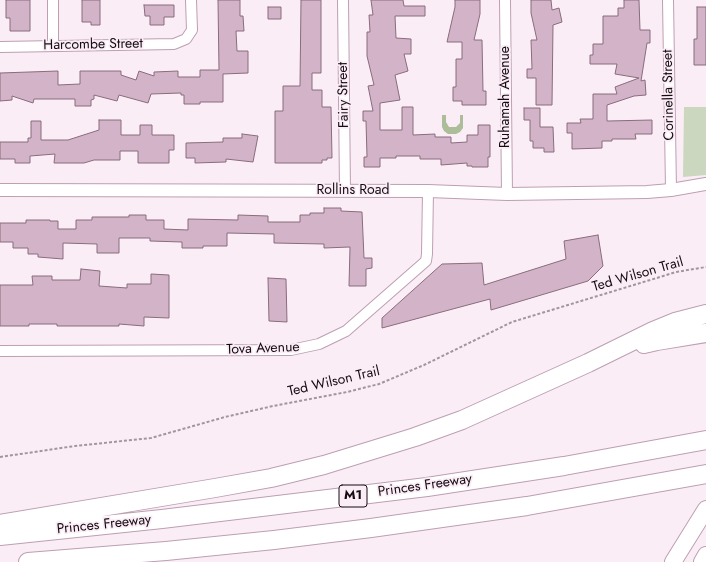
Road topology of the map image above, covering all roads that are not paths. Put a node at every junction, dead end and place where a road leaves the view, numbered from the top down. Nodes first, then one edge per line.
1 (53, 0) edge
2 (191, 0) edge
3 (343, 0) edge
4 (505, 0) edge
5 (668, 0) edge
6 (53, 46) junction
7 (0, 47) edge
8 (706, 184) edge
9 (0, 190) edge
10 (670, 190) junction
11 (345, 191) junction
12 (428, 191) junction
13 (507, 194) junction
14 (706, 314) edge
15 (706, 333) edge
16 (0, 351) edge
17 (588, 363) junction
18 (706, 440) edge
19 (706, 474) edge
20 (706, 509) edge
21 (0, 524) edge
22 (0, 536) edge
23 (706, 555) edge
24 (28, 562) edge
25 (673, 562) edge
26 (702, 562) edge

1 - 6 street
2 - 6 street, Harcombe Street
3 - 11 street, Fairy Street
4 - 13 street, Ruhamah Avenue
5 - 10 street, Corinella Street
6 - 7 street, Harcombe Street
8 - 10 street, Rollins Road
9 - 11 street, Rollins Road
10 - 13 street, Rollins Road
11 - 12 street, Rollins Road
12 - 13 street, Rollins Road
12 - 16 street, Tova Avenue
14 - 17 highway
15 - 17 highway
17 - 21 highway
18 - 22 highway, Princes Freeway / M1
19 - 24 highway
20 - 25 highway
23 - 26 highway

